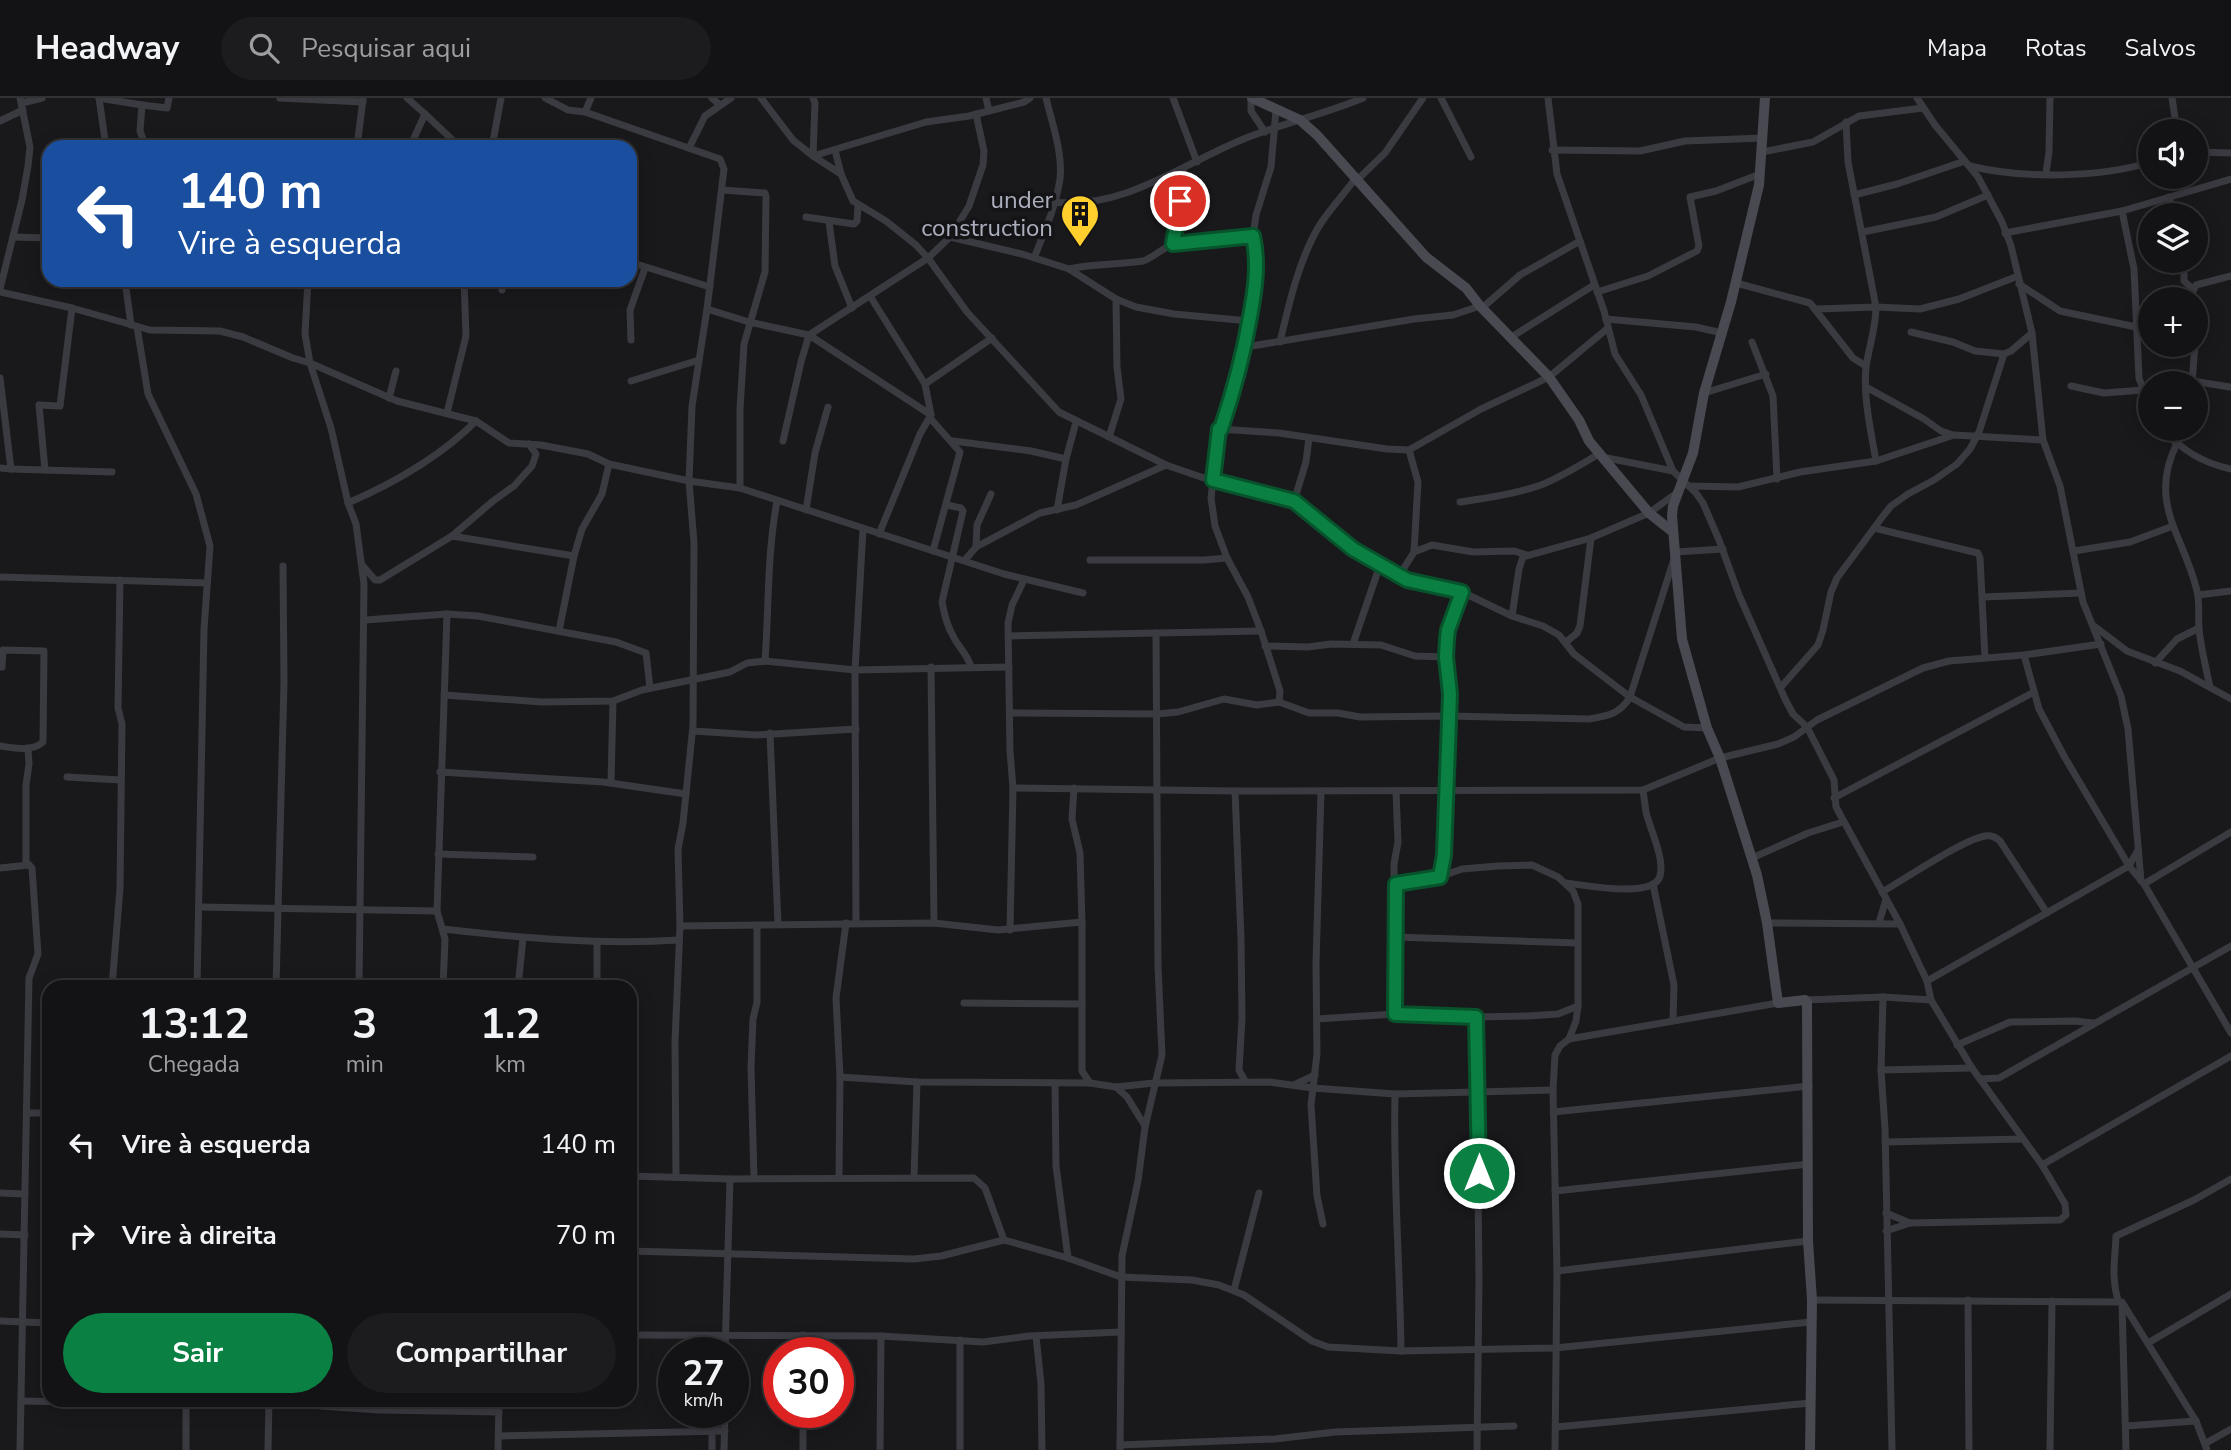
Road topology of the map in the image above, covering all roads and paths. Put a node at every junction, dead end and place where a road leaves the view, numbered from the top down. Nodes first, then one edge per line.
1 (42, 98) edge
2 (99, 98) edge
3 (169, 98) edge
4 (280, 98) edge
5 (407, 98) edge
6 (501, 98) edge
7 (545, 98) edge
8 (591, 98) edge
9 (712, 98) edge
10 (731, 98) edge
11 (761, 98) edge
12 (813, 98) edge
13 (986, 98) edge
14 (1030, 98) edge
15 (1046, 98) edge
16 (1173, 98) edge
17 (1252, 98) edge
18 (1363, 98) edge
19 (1423, 98) edge
20 (1441, 98) edge
21 (1548, 98) edge
22 (1765, 98) edge
23 (1917, 98) edge
24 (2050, 98) edge
25 (2172, 98) edge
26 (363, 100) edge
27 (22, 104) edge
28 (142, 105) junction
29 (720, 105) junction
30 (1923, 108) junction
31 (1276, 110) junction
32 (989, 111) junction
33 (585, 113) junction
34 (425, 114) junction
35 (976, 114) junction
36 (2175, 119) edge
37 (1300, 120) junction
38 (0, 121) edge
39 (1846, 122) junction
40 (1274, 129) junction
41 (1265, 132) junction
42 (414, 138) dead end
43 (1763, 138) junction
44 (105, 140) edge
45 (143, 140) edge
46 (358, 140) edge
47 (453, 140) edge
48 (493, 140) edge
49 (689, 148) junction
50 (835, 150) junction
51 (1552, 150) junction
52 (1762, 152) junction
53 (2208, 152) edge
54 (2231, 153) edge
55 (813, 156) junction
56 (1471, 157) dead end
57 (1197, 162) junction
58 (1967, 163) junction
59 (2138, 165) edge
60 (1997, 169) junction
61 (1182, 170) junction
62 (2046, 173) junction
63 (841, 174) junction
64 (1760, 174) junction
65 (2231, 179) edge
66 (1356, 180) junction
67 (1982, 183) junction
68 (722, 190) junction
69 (1854, 195) junction
70 (1988, 195) junction
71 (2169, 197) junction
72 (1054, 202) junction
73 (2171, 203) edge
74 (858, 205) junction
75 (2122, 211) junction
76 (806, 217) dead end
77 (829, 222) junction
78 (1863, 232) junction
79 (2006, 233) junction
80 (1253, 236) junction
81 (13, 237) junction
82 (950, 237) junction
83 (42, 239) edge
84 (1580, 241) junction
85 (1173, 244) junction
86 (928, 258) junction
87 (1034, 258) junction
88 (637, 265) edge
89 (645, 268) junction
90 (1069, 269) junction
91 (2231, 275) edge
92 (2019, 280) junction
93 (1736, 283) junction
94 (126, 287) edge
95 (307, 287) edge
96 (464, 287) edge
97 (710, 287) junction
98 (2194, 287) edge
99 (1596, 289) junction
100 (0, 290) edge
101 (870, 296) junction
102 (1116, 299) junction
103 (72, 307) junction
104 (1481, 307) junction
105 (1876, 307) junction
106 (852, 308) junction
107 (707, 309) junction
108 (1817, 309) junction
109 (1249, 321) junction
110 (749, 322) junction
111 (1607, 324) junction
112 (134, 326) junction
113 (2136, 327) junction
114 (1911, 332) dead end
115 (1722, 333) junction
116 (2032, 333) junction
117 (809, 335) junction
118 (992, 338) junction
119 (1510, 338) junction
120 (631, 340) dead end
121 (1280, 342) junction
122 (1752, 342) dead end
123 (1246, 347) junction
124 (2004, 354) junction
125 (699, 360) junction
126 (310, 363) junction
127 (1866, 366) junction
128 (396, 371) dead end
129 (2139, 371) edge
130 (1766, 374) junction
131 (1549, 377) junction
132 (0, 378) edge
133 (631, 381) dead end
134 (925, 384) junction
135 (2208, 384) edge
136 (2071, 386) dead end
137 (1866, 387) junction
138 (2230, 387) edge
139 (2138, 390) edge
140 (1704, 393) junction
141 (390, 397) junction
142 (828, 407) dead end
143 (447, 413) junction
144 (931, 416) junction
145 (476, 421) junction
146 (1076, 422) junction
147 (1219, 429) junction
148 (1954, 435) junction
149 (1109, 437) junction
150 (1309, 438) junction
151 (1976, 438) junction
152 (2043, 440) junction
153 (783, 441) dead end
154 (953, 441) junction
155 (2176, 443) joint
156 (529, 444) junction
157 (1409, 450) junction
158 (1600, 455) junction
159 (1066, 459) junction
160 (1876, 461) junction
161 (609, 464) junction
162 (1166, 464) junction
163 (0, 468) edge
164 (11, 469) junction
165 (2231, 469) edge
166 (45, 470) junction
167 (1673, 471) junction
168 (111, 472) dead end
169 (1777, 479) junction
170 (1213, 480) junction
171 (690, 481) junction
172 (1683, 487) junction
173 (740, 488) junction
174 (991, 494) dead end
175 (777, 501) junction
176 (1294, 501) junction
177 (1460, 502) dead end
178 (348, 503) junction
179 (947, 505) junction
180 (806, 510) junction
181 (1057, 510) junction
182 (1649, 513) junction
183 (2173, 526) junction
184 (1874, 527) junction
185 (863, 530) junction
186 (1672, 532) junction
187 (879, 534) junction
188 (452, 536) junction
189 (1591, 538) junction
190 (976, 547) junction
191 (1723, 549) junction
192 (933, 551) junction
193 (2074, 551) junction
194 (1414, 552) junction
195 (1675, 554) junction
196 (1527, 555) junction
197 (574, 556) junction
198 (953, 557) junction
199 (1227, 558) junction
200 (965, 560) junction
201 (1090, 560) dead end
202 (1380, 565) junction
203 (282, 566) dead end
204 (363, 566) junction
205 (1399, 576) junction
206 (0, 577) edge
207 (120, 580) junction
208 (1024, 580) junction
209 (207, 583) junction
210 (2231, 591) edge
211 (1462, 592) junction
212 (1083, 593) dead end
213 (2081, 593) junction
214 (2198, 595) junction
215 (1983, 597) junction
216 (447, 614) junction
217 (1512, 616) junction
218 (365, 620) junction
219 (2090, 623) junction
220 (2199, 628) junction
221 (559, 631) junction
222 (1261, 631) junction
223 (1156, 633) junction
224 (1009, 636) junction
225 (2112, 641) junction
226 (1566, 642) junction
227 (1353, 644) junction
228 (1265, 646) junction
229 (2101, 646) junction
230 (2024, 655) junction
231 (1446, 657) junction
232 (1985, 658) junction
233 (765, 661) junction
234 (2155, 663) junction
235 (0, 667) edge
236 (931, 667) junction
237 (971, 667) junction
238 (1009, 667) junction
239 (855, 670) junction
240 (692, 680) junction
241 (1781, 687) junction
242 (2210, 687) junction
243 (650, 688) junction
244 (2034, 692) junction
245 (444, 695) junction
246 (1630, 696) junction
247 (2231, 699) edge
248 (613, 701) junction
249 (1279, 702) junction
250 (1011, 713) junction
251 (1157, 714) junction
252 (1449, 716) junction
253 (1807, 727) junction
254 (1707, 728) junction
255 (856, 729) junction
256 (693, 731) junction
257 (770, 733) junction
258 (0, 746) edge
259 (28, 748) junction
260 (1720, 758) junction
261 (440, 772) junction
262 (67, 777) dead end
263 (121, 780) junction
264 (611, 783) junction
265 (1013, 788) junction
266 (1074, 788) junction
267 (1158, 790) junction
268 (1321, 790) junction
269 (1446, 790) junction
270 (1643, 790) junction
271 (1235, 791) junction
272 (1396, 791) junction
273 (686, 794) junction
274 (1834, 799) junction
275 (1843, 822) junction
276 (2231, 832) edge
277 (2138, 849) junction
278 (438, 854) junction
279 (533, 857) dead end
280 (1752, 858) junction
281 (29, 865) junction
282 (2129, 866) junction
283 (0, 868) edge
284 (1440, 877) junction
285 (2143, 882) junction
286 (1566, 883) junction
287 (1396, 884) junction
288 (1653, 884) junction
289 (1884, 896) junction
290 (199, 907) junction
291 (278, 909) junction
292 (361, 910) junction
293 (437, 911) junction
294 (2047, 913) junction
295 (1082, 922) junction
296 (846, 923) junction
297 (856, 923) junction
298 (934, 923) junction
299 (1767, 923) junction
300 (1879, 923) junction
301 (778, 924) junction
302 (1900, 924) junction
303 (757, 925) junction
304 (680, 926) junction
305 (443, 929) junction
306 (1010, 930) junction
307 (1394, 937) junction
308 (523, 938) junction
309 (679, 940) junction
310 (597, 942) junction
311 (1577, 943) junction
312 (2231, 946) edge
313 (2192, 969) junction
314 (113, 980) edge
315 (197, 980) edge
316 (276, 980) edge
317 (359, 980) edge
318 (444, 980) edge
319 (519, 980) edge
320 (597, 980) edge
321 (1927, 981) junction
322 (1883, 997) junction
323 (1805, 999) junction
324 (1931, 1000) junction
325 (964, 1003) dead end
326 (1778, 1003) junction
327 (1082, 1004) junction
328 (1578, 1006) junction
329 (1395, 1014) junction
330 (1476, 1017) junction
331 (1317, 1018) junction
332 (1673, 1020) junction
333 (2094, 1023) junction
334 (2231, 1033) edge
335 (1569, 1039) junction
336 (1957, 1045) junction
337 (2231, 1056) edge
338 (1972, 1068) junction
339 (1239, 1070) junction
340 (1881, 1070) junction
341 (1082, 1072) junction
342 (1315, 1075) junction
343 (840, 1077) junction
344 (1999, 1078) junction
345 (1980, 1079) junction
346 (1245, 1081) junction
347 (917, 1082) junction
348 (1231, 1082) junction
349 (1090, 1083) junction
350 (1154, 1083) junction
351 (1055, 1084) junction
352 (1070, 1084) junction
353 (1293, 1086) junction
354 (1809, 1086) junction
355 (1116, 1087) junction
356 (1313, 1088) junction
357 (1553, 1090) junction
358 (1395, 1094) junction
359 (1479, 1094) junction
360 (1992, 1096) junction
361 (1553, 1112) junction
362 (27, 1113) junction
363 (42, 1113) edge
364 (1145, 1126) junction
365 (2023, 1139) junction
366 (1885, 1142) junction
367 (1809, 1164) junction
368 (2042, 1165) junction
369 (637, 1176) edge
370 (676, 1177) junction
371 (914, 1177) junction
372 (754, 1178) junction
373 (839, 1178) junction
374 (730, 1179) junction
375 (2231, 1179) edge
376 (1555, 1191) junction
377 (0, 1193) edge
378 (1259, 1193) dead end
379 (25, 1194) junction
380 (1886, 1213) junction
381 (1910, 1223) junction
382 (1323, 1224) dead end
383 (1886, 1231) junction
384 (0, 1234) edge
385 (25, 1235) junction
386 (1004, 1240) junction
387 (1808, 1241) junction
388 (637, 1251) edge
389 (729, 1253) junction
390 (1068, 1258) junction
391 (1557, 1271) junction
392 (1121, 1277) junction
393 (1234, 1290) junction
394 (2231, 1294) edge
395 (1812, 1300) junction
396 (1968, 1300) junction
397 (2052, 1301) junction
398 (1889, 1302) junction
399 (2120, 1302) junction
400 (0, 1321) edge
401 (1811, 1322) junction
402 (22, 1323) junction
403 (42, 1323) edge
404 (1121, 1332) junction
405 (637, 1335) edge
406 (725, 1335) junction
407 (803, 1335) joint
408 (712, 1336) joint
409 (881, 1336) junction
410 (1036, 1336) junction
411 (960, 1340) junction
412 (2148, 1343) junction
413 (1477, 1348) junction
414 (1555, 1348) junction
415 (1401, 1351) junction
416 (21, 1401) junction
417 (42, 1401) edge
418 (1811, 1403) junction
419 (186, 1407) edge
420 (269, 1407) edge
421 (336, 1407) edge
422 (499, 1407) edge
423 (499, 1412) junction
424 (2196, 1421) junction
425 (1476, 1426) junction
426 (1514, 1426) dead end
427 (2126, 1426) junction
428 (1556, 1427) junction
429 (712, 1428) edge
430 (725, 1428) edge
431 (803, 1428) edge
432 (2231, 1429) edge
433 (712, 1432) junction
434 (725, 1432) junction
435 (499, 1436) junction
436 (1241, 1440) junction
437 (1120, 1447) edge
438 (2206, 1447) edge
439 (20, 1450) edge
440 (186, 1450) edge
441 (268, 1450) edge
442 (498, 1450) edge
443 (712, 1450) edge
444 (724, 1450) edge
445 (803, 1450) edge
446 (880, 1450) edge
447 (960, 1450) edge
448 (1042, 1450) edge
449 (1242, 1450) edge
450 (1477, 1450) edge
451 (1556, 1450) edge
452 (1810, 1450) edge
453 (1892, 1450) edge
454 (1969, 1450) edge
455 (2050, 1450) edge
456 (2126, 1450) edge

1 - 27 street
2 - 28 street
2 - 44 street
3 - 28 street
4 - 26 street
5 - 34 street
6 - 48 street
7 - 33 street
8 - 33 street
9 - 29 street
10 - 29 street
11 - 55 street
12 - 55 street
13 - 32 street
14 - 32 street
15 - 72 street
16 - 57 street
17 - 31 street
17 - 41 street
18 - 37 street
19 - 66 street
20 - 56 street
21 - 51 street
22 - 43 street
23 - 30 street
24 - 62 street
25 - 36 street
26 - 46 street
27 - 38 street
27 - 81 street
28 - 45 street
29 - 49 street
30 - 39 street
30 - 58 street
31 - 37 street
31 - 40 street
32 - 35 street
33 - 49 street
34 - 42 street
34 - 47 street
35 - 50 street
35 - 82 street
37 - 40 street
37 - 66 street
39 - 52 street
39 - 69 street
40 - 41 street
40 - 80 street
41 - 57 street
43 - 51 street
43 - 52 street
49 - 68 street
50 - 55 street
50 - 63 street
51 - 84 street
52 - 64 street
53 - 54 street
55 - 63 street
57 - 61 street
58 - 60 street
58 - 67 street
58 - 69 street
59 - 62 street
60 - 62 street
60 - 67 street
61 - 72 street
61 - 85 street
63 - 74 street
64 - 93 street
64 - 99 street
65 - 71 street
66 - 104 street
66 - 121 street
67 - 70 street
68 - 97 street
68 - 110 street
69 - 78 street
70 - 78 street
70 - 79 street
71 - 73 street
71 - 75 street
72 - 87 street
74 - 77 street
74 - 86 street
75 - 79 street
75 - 113 street
76 - 77 street
77 - 106 street
78 - 105 street
79 - 92 street
80 - 85 street
80 - 109 street
81 - 83 street
81 - 100 street
82 - 86 street
82 - 87 street
84 - 99 street
84 - 104 street
85 - 90 street
86 - 101 street
86 - 118 street
87 - 90 street
88 - 89 street
89 - 97 street
89 - 120 street
90 - 102 street
91 - 98 street
92 - 105 street
92 - 113 street
92 - 116 street
93 - 108 street
93 - 115 street
94 - 112 street
95 - 126 street
96 - 143 street
97 - 107 street
99 - 111 street
99 - 119 street
100 - 103 street
101 - 106 street
101 - 134 street
102 - 109 street
102 - 149 street
103 - 112 street
103 - 166 street
104 - 119 street
104 - 121 street
105 - 108 street
105 - 127 street
106 - 117 street
107 - 110 street
107 - 125 street
108 - 127 street
109 - 123 street
110 - 117 street
110 - 173 street
111 - 115 street
111 - 131 street
111 - 167 street
112 - 126 street
112 - 209 street
113 - 129 street
114 - 124 street
115 - 140 street
116 - 124 street
116 - 152 street
117 - 144 street
117 - 153 street
118 - 134 street
118 - 146 street
119 - 131 street
121 - 123 street
122 - 130 street
123 - 147 street
124 - 151 street
125 - 133 street
125 - 171 street
126 - 141 street
126 - 178 street
127 - 137 street
128 - 141 street
130 - 140 street
130 - 169 street
131 - 157 street
131 - 158 street
132 - 164 street
134 - 144 street
135 - 138 street
136 - 139 street
137 - 148 street
137 - 160 street
140 - 172 street
141 - 143 street
142 - 180 street
143 - 145 street
144 - 154 street
144 - 187 street
145 - 156 street
145 - 178 street
146 - 149 street
146 - 159 street
147 - 150 street
147 - 170 street
148 - 151 street
148 - 160 street
149 - 162 street
150 - 157 street
150 - 176 street
151 - 152 street
151 - 184 street
152 - 193 street
154 - 159 street
154 - 179 street
155 - 165 street
155 - 183 street
156 - 161 street
156 - 188 street
157 - 194 street
158 - 167 street
158 - 177 street
158 - 182 street
159 - 181 street
160 - 169 street
161 - 171 street
161 - 197 street
162 - 170 street
162 - 181 street
163 - 164 street
164 - 166 street
166 - 168 street
167 - 172 street
169 - 172 street
170 - 176 street
170 - 199 street
171 - 173 street
171 - 240 street
172 - 182 street
172 - 186 street
172 - 191 street
173 - 175 street
174 - 190 street
175 - 180 street
175 - 233 street
176 - 202 street
178 - 204 street
179 - 192 street
179 - 198 street
180 - 185 street
181 - 190 street
182 - 186 street
182 - 189 street
183 - 193 street
183 - 214 street
184 - 215 street
184 - 241 street
185 - 187 street
185 - 239 street
186 - 195 street
187 - 192 street
188 - 197 street
188 - 204 street
189 - 196 street
189 - 226 street
190 - 200 street
191 - 195 street
191 - 241 street
192 - 198 street
193 - 213 street
194 - 196 street
194 - 205 street
195 - 246 street
195 - 254 street
196 - 217 street
197 - 221 street
198 - 200 street
198 - 237 street
199 - 201 street
199 - 222 street
200 - 208 street
202 - 205 street
202 - 227 street
203 - 291 street
204 - 218 street
205 - 211 street
206 - 207 street
207 - 209 street
207 - 263 street
208 - 212 street
208 - 224 street
209 - 290 street
210 - 214 street
211 - 217 street
211 - 231 street
213 - 215 street
213 - 219 street
214 - 220 street
215 - 232 street
216 - 218 street
216 - 221 street
216 - 245 street
217 - 226 street
218 - 292 street
219 - 225 street
219 - 229 street
220 - 234 street
220 - 242 street
221 - 243 street
222 - 223 street
222 - 228 street
223 - 224 street
223 - 251 street
224 - 238 street
225 - 229 street
225 - 234 street
226 - 246 street
227 - 228 street
227 - 231 street
228 - 249 street
229 - 230 street
229 - 277 street
230 - 232 street
230 - 244 street
231 - 252 street
232 - 253 street
233 - 239 street
233 - 240 street
234 - 242 street
235 - 259 street
236 - 237 street
236 - 239 street
236 - 298 street
237 - 238 street
238 - 250 street
239 - 255 street
240 - 243 street
240 - 256 street
241 - 253 street
242 - 247 street
243 - 248 street
244 - 274 street
244 - 282 street
245 - 248 street
245 - 261 street
246 - 252 street
246 - 254 street
248 - 264 street
249 - 251 street
249 - 252 street
250 - 251 street
250 - 265 street
251 - 267 street
252 - 269 street
253 - 260 street
253 - 274 street
254 - 260 street
255 - 257 street
255 - 297 street
256 - 257 street
256 - 273 street
257 - 301 street
258 - 259 street
259 - 281 street
260 - 270 street
260 - 280 street
261 - 264 street
261 - 278 street
262 - 263 street
263 - 314 street
264 - 273 street
265 - 266 street
265 - 306 street
266 - 267 street
266 - 295 street
267 - 271 street
267 - 350 street
268 - 271 street
268 - 272 street
268 - 331 street
269 - 270 street
269 - 272 street
269 - 284 street
270 - 288 street
271 - 339 street
272 - 287 street
273 - 304 street
274 - 275 street
275 - 280 street
275 - 289 street
276 - 285 street
277 - 282 street
277 - 285 street
278 - 279 street
278 - 293 street
280 - 299 street
281 - 283 street
281 - 362 street
282 - 285 street
282 - 294 street
284 - 286 street
284 - 287 street
285 - 313 street
286 - 288 street
286 - 311 street
287 - 307 street
288 - 332 street
289 - 294 street
289 - 300 street
289 - 302 street
290 - 291 street
290 - 315 street
291 - 292 street
291 - 316 street
292 - 293 street
292 - 317 street
293 - 305 street
294 - 321 street
295 - 306 street
295 - 327 street
296 - 297 street
296 - 301 street
296 - 343 street
297 - 298 street
298 - 306 street
299 - 300 street
299 - 326 street
300 - 302 street
301 - 303 street
302 - 321 street
303 - 304 street
303 - 372 street
304 - 309 street
305 - 308 street
305 - 318 street
307 - 311 street
307 - 329 street
308 - 310 street
308 - 319 street
309 - 310 street
309 - 370 street
310 - 320 street
311 - 328 street
312 - 313 street
313 - 333 street
313 - 334 street
321 - 324 street
322 - 323 street
322 - 324 street
322 - 340 street
323 - 326 street
323 - 354 street
324 - 336 street
325 - 327 street
326 - 332 street
327 - 341 street
328 - 330 street
328 - 335 street
329 - 330 street
329 - 331 street
330 - 359 street
331 - 342 street
332 - 335 street
333 - 336 street
333 - 344 street
335 - 357 street
336 - 338 street
337 - 368 street
338 - 340 street
338 - 345 street
339 - 346 street
339 - 348 street
340 - 366 street
341 - 349 street
341 - 352 street
342 - 353 street
342 - 356 street
343 - 347 street
343 - 373 street
344 - 345 street
344 - 360 street
345 - 360 street
346 - 348 street
346 - 353 street
347 - 351 street
347 - 371 street
348 - 350 street
349 - 352 street
349 - 355 street
350 - 355 street
350 - 364 street
351 - 352 street
351 - 390 street
353 - 356 street
354 - 361 street
354 - 367 street
355 - 364 street
356 - 358 street
356 - 382 street
357 - 359 street
357 - 361 street
358 - 359 street
358 - 415 street
359 - 413 street
360 - 365 street
361 - 376 street
362 - 363 street
362 - 379 street
364 - 392 street
365 - 366 street
365 - 368 street
366 - 380 street
367 - 376 street
367 - 387 street
368 - 381 street
369 - 370 street
370 - 374 street
371 - 373 street
371 - 386 street
372 - 373 street
372 - 374 street
374 - 389 street
375 - 399 street
376 - 391 street
377 - 379 street
378 - 393 street
379 - 385 street
380 - 381 street
380 - 383 street
381 - 383 street
383 - 398 street
384 - 385 street
385 - 402 street
386 - 389 street
386 - 390 street
387 - 391 street
387 - 395 street
388 - 389 street
389 - 406 street
390 - 392 street
391 - 414 street
392 - 393 street
392 - 404 street
393 - 415 street
394 - 412 street
395 - 398 street
395 - 401 street
396 - 397 street
396 - 398 street
396 - 454 street
397 - 399 street
397 - 455 street
398 - 453 street
399 - 412 street
399 - 427 street
400 - 402 street
401 - 414 street
401 - 418 street
402 - 403 street
402 - 416 street
404 - 410 street
404 - 437 street
405 - 408 street
406 - 407 street
406 - 408 street
407 - 409 street
409 - 411 street
409 - 446 street
410 - 411 street
410 - 448 street
411 - 447 street
412 - 424 street
413 - 414 street
413 - 415 street
413 - 425 street
414 - 428 street
416 - 417 street
416 - 439 street
418 - 428 street
418 - 452 street
419 - 440 street
420 - 441 street
421 - 423 street
422 - 423 street
423 - 435 street
424 - 427 street
424 - 438 street
425 - 426 street
425 - 436 street
425 - 450 street
427 - 456 street
428 - 451 street
429 - 433 street
430 - 434 street
431 - 445 street
432 - 438 street
433 - 434 street
433 - 435 street
433 - 443 street
434 - 444 street
435 - 442 street
436 - 437 street
436 - 449 street

